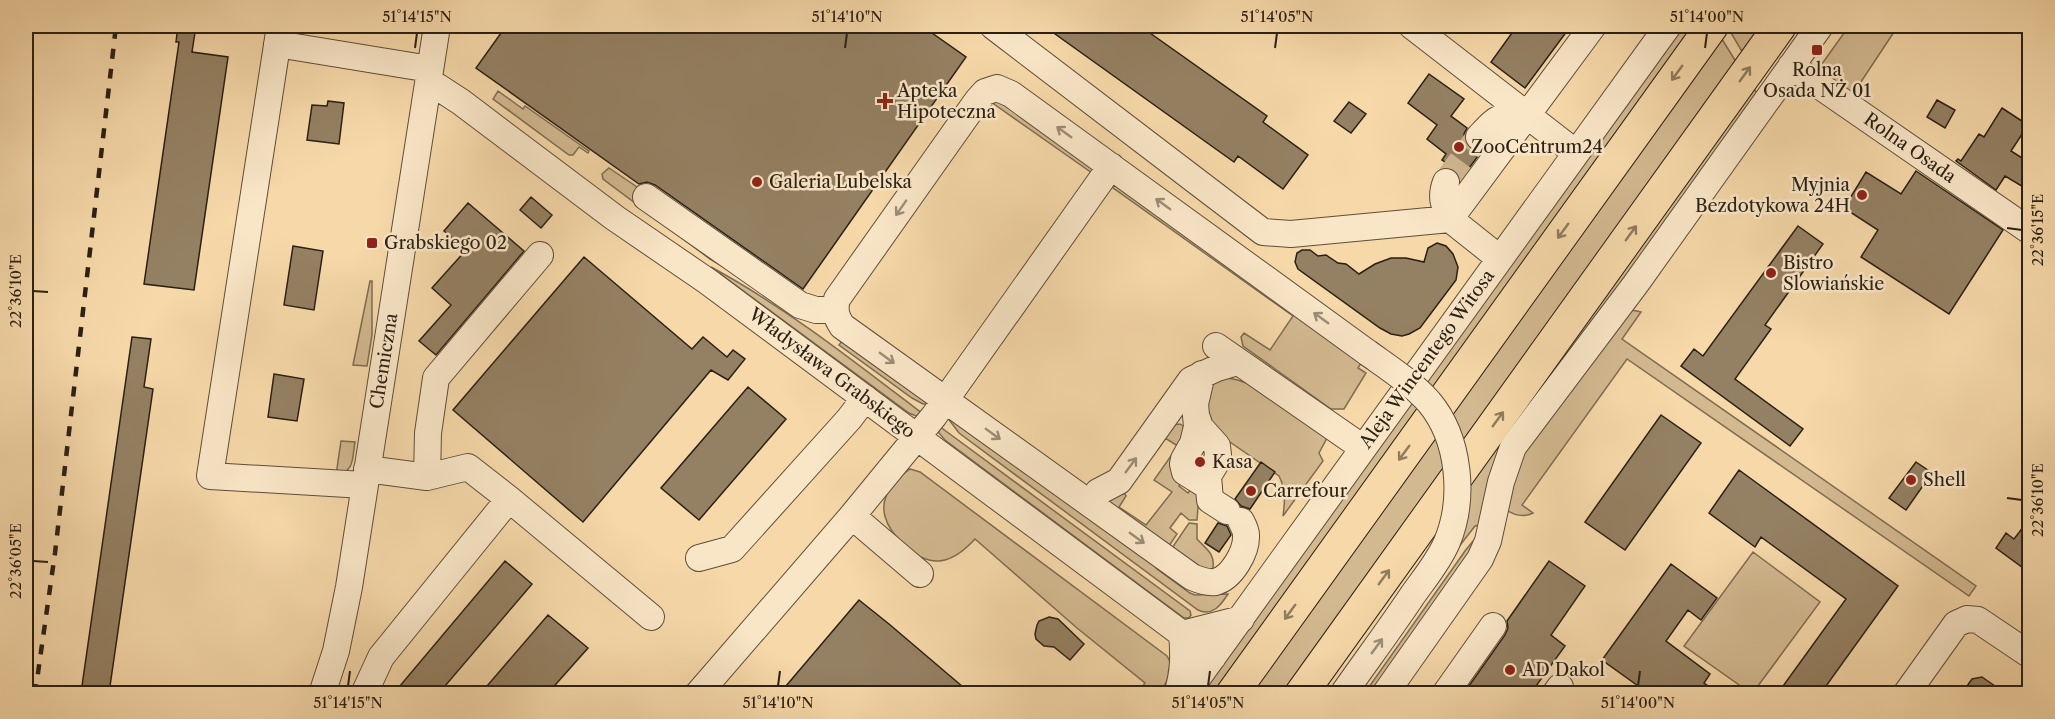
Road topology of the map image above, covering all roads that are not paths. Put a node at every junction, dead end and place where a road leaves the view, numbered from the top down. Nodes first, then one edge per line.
1 (437, 26) edge
2 (993, 26) edge
3 (1593, 26) edge
4 (1668, 26) edge
5 (1712, 26) edge
6 (1780, 26) edge
7 (1820, 26) edge
8 (1427, 30) edge
9 (278, 35) edge
10 (1791, 66) junction
11 (429, 76) junction
12 (1526, 115) junction
13 (1479, 137) tunnel mouth
14 (1576, 153) junction
15 (1111, 166) junction
16 (1446, 182) tunnel mouth
17 (646, 197) dead end
18 (1450, 219) junction
19 (2030, 231) edge
20 (540, 255) dead end
21 (1499, 258) junction
22 (835, 310) junction
23 (1216, 346) dead end
24 (1237, 362) junction
25 (1202, 374) junction
26 (865, 398) junction
27 (945, 400) junction
28 (428, 432) junction
29 (917, 437) junction
30 (1363, 448) junction
31 (468, 467) junction
32 (366, 477) junction
33 (427, 477) junction
34 (509, 499) junction
35 (1090, 504) junction
36 (852, 516) junction
37 (699, 558) dead end
38 (920, 574) dead end
39 (651, 617) dead end
40 (1241, 619) junction
41 (1494, 626) dead end
42 (1182, 634) junction
43 (2030, 655) edge
44 (1213, 657) junction
45 (322, 693) edge
46 (364, 693) edge
47 (698, 693) edge
48 (1177, 693) edge
49 (1186, 693) edge
50 (1232, 693) edge
51 (1301, 693) edge
52 (1343, 693) edge
53 (1385, 693) edge
54 (1446, 693) edge
55 (1906, 693) edge

1 - 11 street, Chemiczna
2 - 18 street
3 - 12 street
4 - 14 street, Aleja Wincentego Witosa
5 -> 50 main road, Aleja Wincentego Witosa
51 -> 6 main road
7 - 10 street
8 - 12 street
9 - 11 street, Władysława Grabskiego
9 - 32 street
10 - 19 street, Rolna Osada
10 - 53 street
11 - 26 street, Władysława Grabskiego
11 - 32 street, Chemiczna
12 - 13 street
12 - 14 street
12 - 18 street
14 - 21 street, Aleja Wincentego Witosa
15 -> 22 street
15 - 27 street
52 -> 15 street, bridge
16 - 18 street
17 - 22 street
18 - 21 street
20 - 28 street
21 - 30 street, Aleja Wincentego Witosa
22 -> 27 street
23 - 24 street
24 - 25 street
24 - 30 street
35 -> 25 street
35 -> 25 street
26 - 29 street, Władysława Grabskiego
26 - 37 street
27 - 29 street
27 -> 35 street
28 - 31 street
28 - 33 street
29 - 36 street
29 - 42 street, Władysława Grabskiego
30 - 40 street, Aleja Wincentego Witosa
31 - 33 street
31 - 34 street
32 - 33 street
32 - 45 street, Chemiczna
34 - 39 street
34 - 46 street
36 - 38 street
36 - 47 street
40 - 42 street
40 - 44 street, Aleja Wincentego Witosa
41 - 54 street
42 - 44 street, Władysława Grabskiego
42 - 48 street
43 - 55 street
44 - 49 street, Aleja Wincentego Witosa

